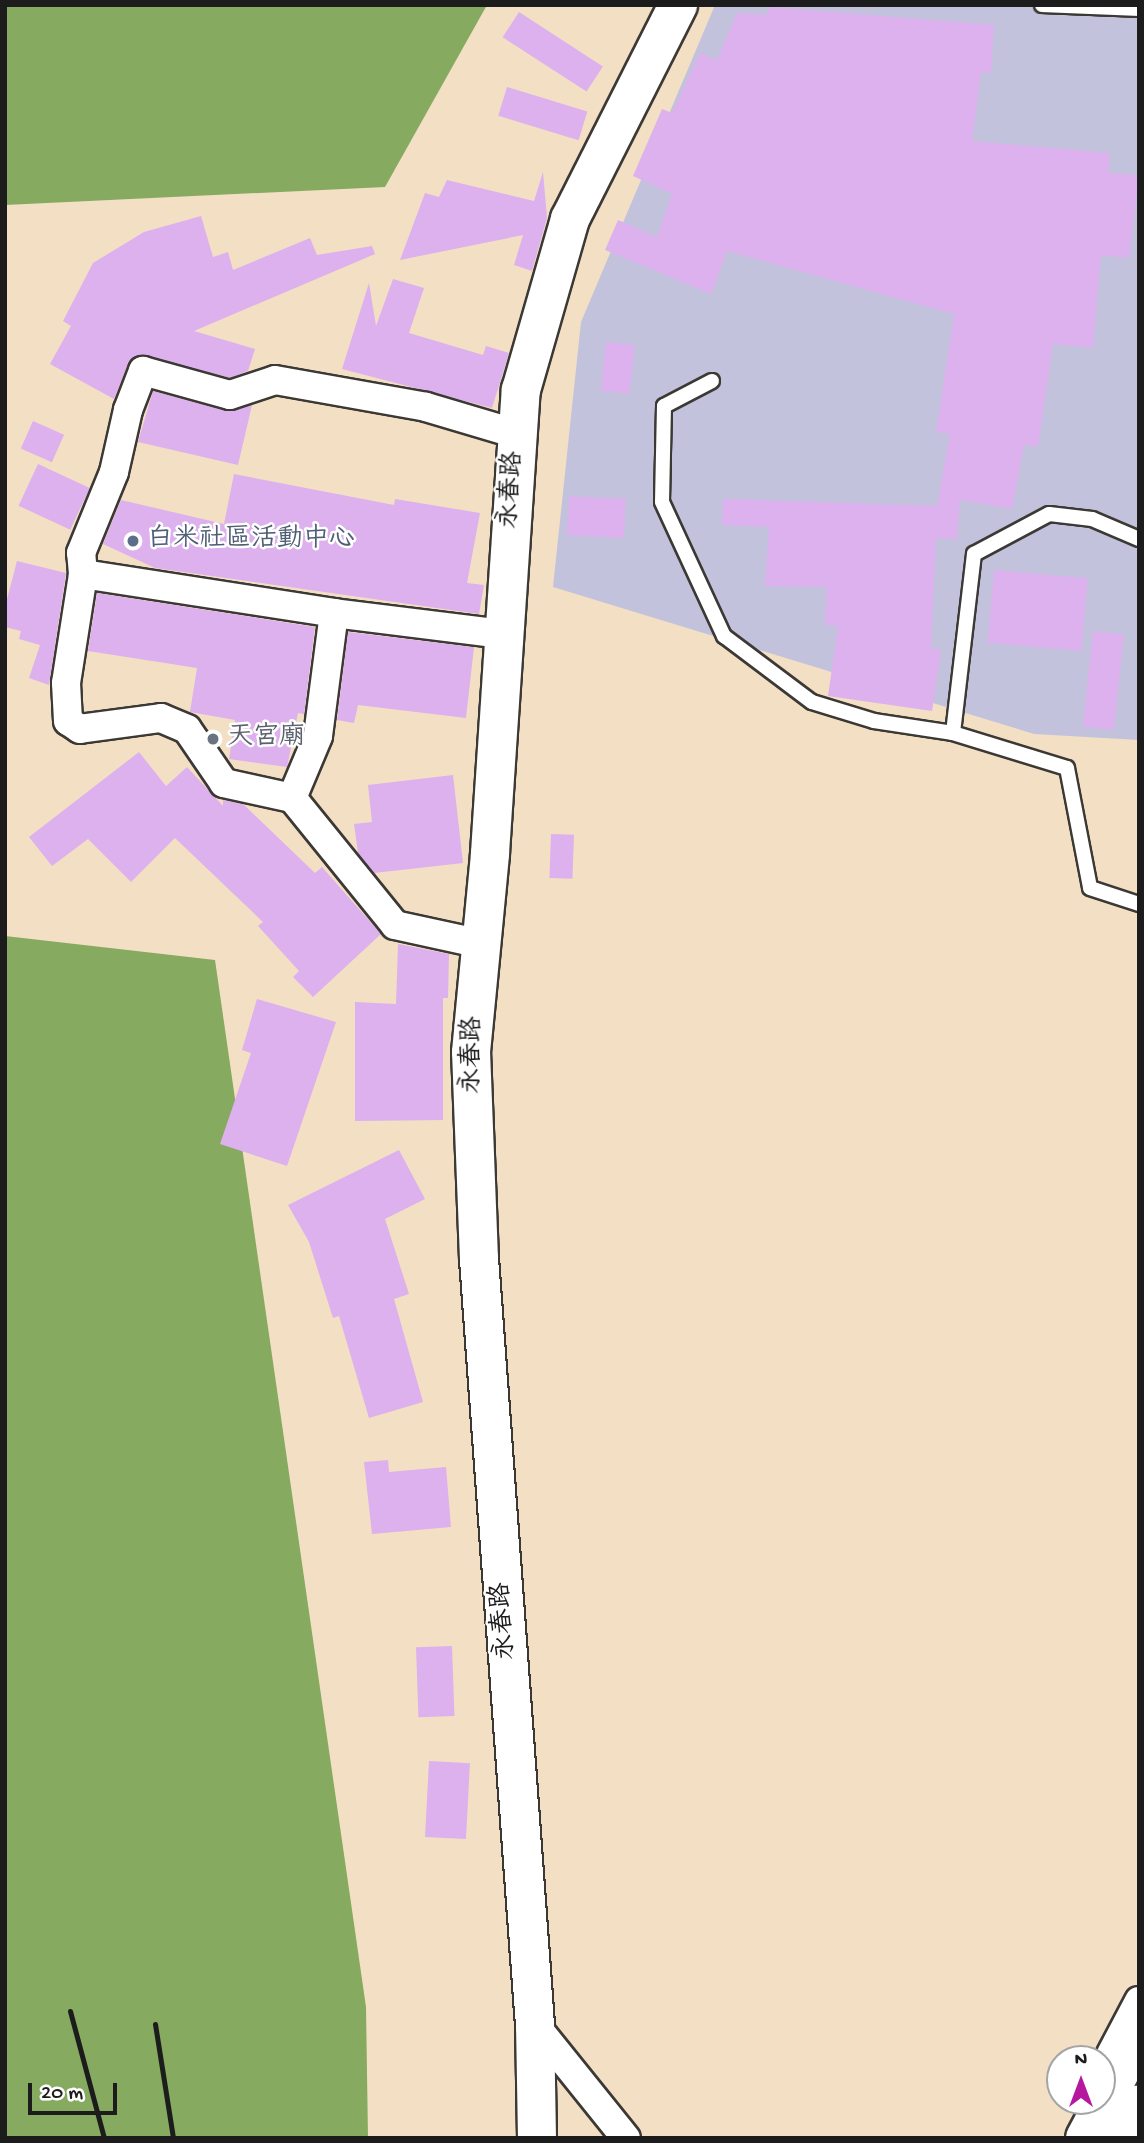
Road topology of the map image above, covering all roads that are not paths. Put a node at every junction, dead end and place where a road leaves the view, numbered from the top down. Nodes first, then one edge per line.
1 (678, 5) edge
2 (1042, 5) edge
3 (1139, 9) edge
4 (712, 381) dead end
5 (517, 434) junction
6 (1139, 539) edge
7 (83, 574) junction
8 (334, 613) junction
9 (503, 634) junction
10 (953, 733) junction
11 (292, 799) junction
12 (1139, 904) edge
13 (482, 944) junction
14 (1139, 2001) edge
15 (534, 2025) junction
16 (1139, 2037) edge
17 (1116, 2045) edge
18 (1139, 2104) edge
19 (1080, 2115) edge
20 (537, 2138) edge
21 (626, 2138) edge
22 (1068, 2138) edge
23 (1085, 2138) edge
24 (1121, 2138) edge

1 - 5 street, 永春路
2 - 3 lane
4 - 10 lane
5 - 7 street
5 - 9 street, 永春路
6 - 10 lane
7 - 8 street
7 - 11 street
8 - 9 street
8 - 11 street
9 - 13 street, 永春路
10 - 12 lane
11 - 13 street
13 - 15 street, 永春路
14 - 17 street
15 - 20 street, 永春路
15 - 21 street
16 - 23 street
18 - 24 street
19 - 22 street

